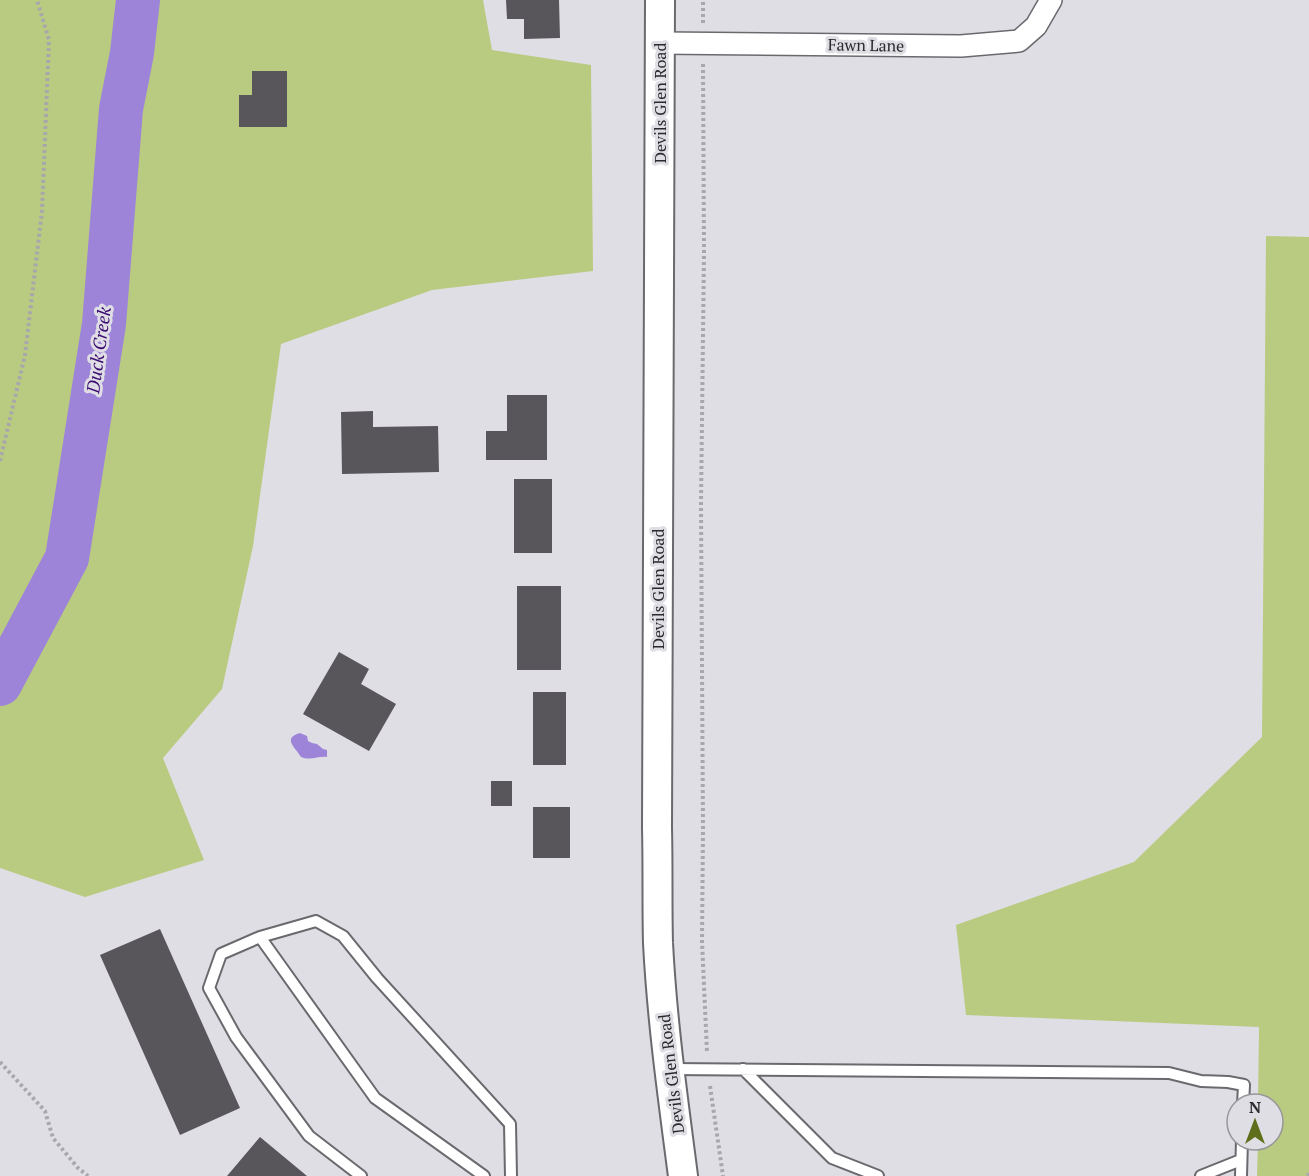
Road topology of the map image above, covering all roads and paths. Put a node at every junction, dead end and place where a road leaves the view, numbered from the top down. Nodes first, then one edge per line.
1 (38, 0) edge
2 (660, 0) edge
3 (704, 0) edge
4 (1051, 0) edge
5 (660, 43) junction
6 (703, 43) junction
7 (0, 461) edge
8 (260, 937) junction
9 (0, 1062) edge
10 (669, 1069) junction
11 (707, 1069) junction
12 (743, 1069) junction
13 (1244, 1092) edge
14 (1241, 1152) edge
15 (1241, 1160) junction
16 (88, 1176) edge
17 (361, 1176) edge
18 (484, 1176) edge
19 (511, 1176) edge
20 (683, 1176) edge
21 (723, 1176) edge
22 (878, 1176) edge
23 (1201, 1176) edge
24 (1241, 1176) edge

1 - 7 path
2 - 5 main road, Devils Glen Road
3 - 6 path
4 - 6 street, Fawn Lane
5 - 6 street, Fawn Lane
5 - 10 main road, Devils Glen Road
6 - 11 path
8 - 17 lane
8 - 18 lane
8 - 19 lane
9 - 16 path
10 - 11 lane
10 - 20 main road, Devils Glen Road
11 - 12 lane
11 - 21 path
12 - 13 lane
12 - 22 lane
14 - 15 lane
15 - 23 lane
15 - 24 lane

